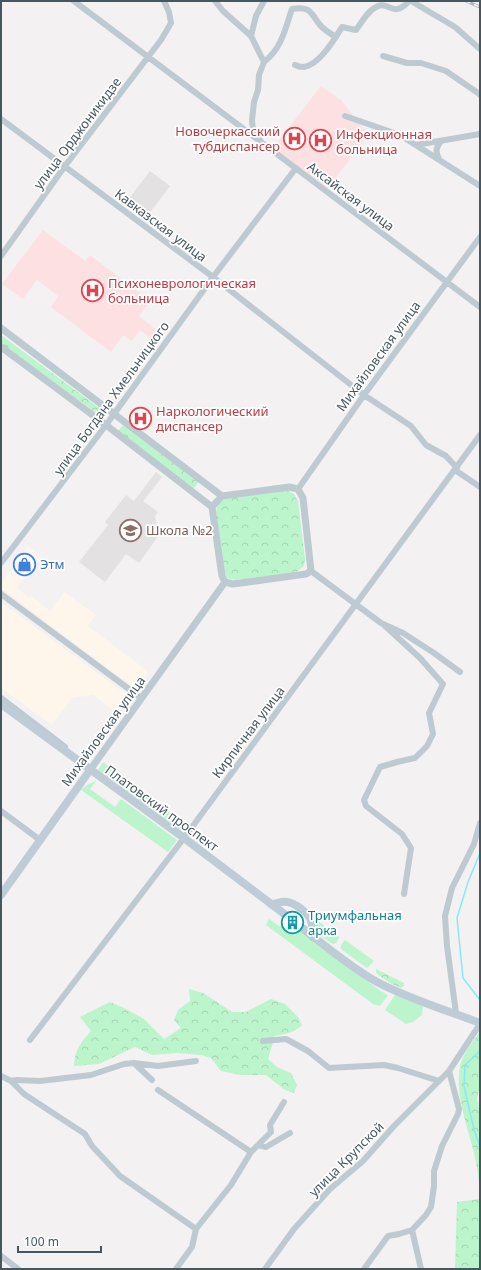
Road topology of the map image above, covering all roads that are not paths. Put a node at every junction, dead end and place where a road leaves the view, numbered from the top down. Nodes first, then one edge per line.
1 (74, 1) edge
2 (164, 1) edge
3 (215, 1) edge
4 (264, 1) edge
5 (410, 1) edge
6 (251, 36) junction
7 (336, 37) junction
8 (480, 49) edge
9 (382, 56) dead end
10 (148, 57) junction
11 (264, 62) junction
12 (294, 65) dead end
13 (480, 95) edge
14 (345, 116) dead end
15 (1, 119) edge
16 (480, 134) edge
17 (441, 140) junction
18 (262, 143) junction
19 (416, 145) junction
20 (440, 161) junction
21 (65, 166) junction
22 (296, 168) junction
23 (480, 186) edge
24 (480, 237) edge
25 (1, 256) edge
26 (213, 278) junction
27 (446, 282) junction
28 (480, 307) edge
29 (1, 328) edge
30 (1, 347) edge
31 (364, 395) junction
32 (114, 414) junction
33 (106, 425) junction
34 (480, 435) edge
35 (456, 469) junction
36 (480, 487) edge
37 (298, 489) junction
38 (222, 496) junction
39 (212, 507) junction
40 (1, 563) edge
41 (311, 571) junction
42 (225, 582) junction
43 (1, 594) edge
44 (356, 604) junction
45 (384, 625) junction
46 (460, 672) dead end
47 (1, 698) edge
48 (141, 698) junction
49 (1, 704) edge
50 (90, 770) junction
51 (1, 811) edge
52 (480, 823) edge
53 (184, 838) junction
54 (40, 840) junction
55 (404, 894) dead end
56 (1, 895) edge
57 (271, 904) junction
58 (314, 937) junction
59 (456, 1013) junction
60 (480, 1024) edge
61 (30, 1040) dead end
62 (263, 1041) dead end
63 (196, 1061) dead end
64 (134, 1063) junction
65 (449, 1071) junction
66 (1, 1076) edge
67 (14, 1080) junction
68 (152, 1080) dead end
69 (439, 1081) junction
70 (158, 1090) dead end
71 (284, 1102) dead end
72 (290, 1133) dead end
73 (258, 1145) junction
74 (251, 1152) junction
75 (196, 1229) junction
76 (412, 1230) junction
77 (1, 1256) edge
78 (18, 1269) edge
79 (176, 1269) edge
80 (265, 1269) edge
81 (364, 1269) edge
82 (421, 1269) edge

1 - 10 street, Аксайская улица
2 - 10 street, улица Орджоникидзе
3 - 6 street
4 - 6 street
5 - 7 street
5 - 8 street
6 - 11 street
7 - 11 street
7 - 12 street
9 - 13 street
10 - 18 street, Аксайская улица
10 - 21 street, улица Орджоникидзе
11 - 18 street
14 - 19 street
15 - 21 street, Кавказская улица
16 - 17 street
17 - 19 street
17 - 20 street
18 - 22 street, Аксайская улица
19 - 20 street
20 - 23 street
21 - 25 street, улица Орджоникидзе
21 - 26 street, Кавказская улица
22 - 26 street, улица Богдана Хмельницкого
22 - 27 street, Аксайская улица
24 - 27 street, Михайловская улица
26 - 31 street, Кавказская улица
26 - 32 street, улица Богдана Хмельницкого
27 - 28 street, Аксайская улица
27 - 31 street, Михайловская улица
29 - 32 street
30 - 33 street
31 - 35 street, Кавказская улица
31 - 37 street, Михайловская улица
32 - 33 street, улица Богдана Хмельницкого
32 - 38 street
33 - 39 street
33 - 40 street, улица Богдана Хмельницкого
34 - 35 street, Кирпичная улица
35 - 36 street, Кавказская улица
35 - 44 street, Кирпичная улица
37 - 38 street
37 - 41 street
38 - 39 street
39 - 42 street
41 - 42 street
41 - 44 street
42 - 48 street, Михайловская улица
43 - 48 street
44 - 45 street
44 - 53 street, Кирпичная улица
45 - 46 street
45 - 55 street
47 - 50 street
48 - 50 street, Михайловская улица
49 - 50 main road, Платовский проспект
50 - 53 main road, Платовский проспект
50 - 54 main road, Михайловская улица
51 - 54 street
52 - 59 street
53 - 57 main road, Платовский проспект
53 - 61 street, Кирпичная улица
54 - 56 main road, Михайловская улица
57 - 58 main road, Платовский проспект
57 - 58 main road
58 - 59 main road, Платовский проспект
59 - 60 main road, Платовский проспект
60 - 65 street, улица Крупской
62 - 69 street
63 - 64 street
64 - 67 street
64 - 68 street
65 - 69 street, улица Крупской
65 - 76 street
66 - 67 street
67 - 75 street
69 - 80 street, улица Крупской
70 - 74 street
71 - 73 street
72 - 73 street
73 - 74 street
74 - 75 street
75 - 79 street
76 - 81 street
76 - 82 street
77 - 78 street

